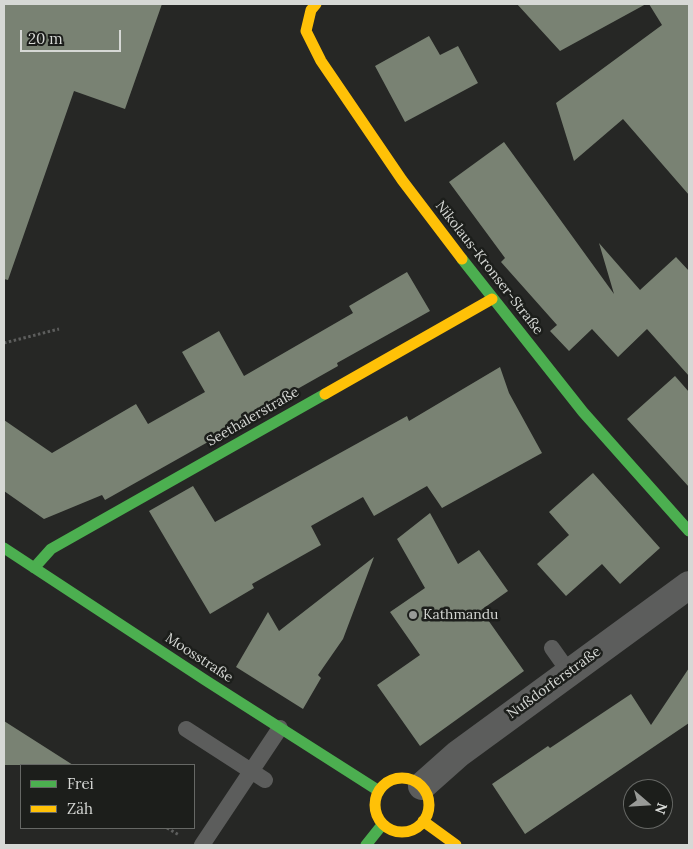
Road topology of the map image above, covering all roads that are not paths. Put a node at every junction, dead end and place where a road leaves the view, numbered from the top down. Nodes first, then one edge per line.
1 (316, 4) edge
2 (492, 299) junction
3 (689, 530) edge
4 (4, 548) edge
5 (34, 568) junction
6 (689, 584) edge
7 (552, 648) dead end
8 (569, 672) junction
9 (280, 728) junction
10 (186, 729) dead end
11 (258, 776) junction
12 (422, 786) junction
13 (378, 791) junction
14 (423, 821) junction
15 (382, 825) junction
16 (202, 845) edge
17 (366, 845) edge
18 (456, 845) edge

1 - 2 street, Nikolaus-Kronser-Straße
2 - 3 street, Nikolaus-Kronser-Straße
2 - 5 street, Seethalerstraße
4 - 5 street, Moosstraße
5 - 9 street, Moosstraße
6 - 8 street, Nußdorferstraße
7 - 8 lane
8 - 12 street, Nußdorferstraße
9 - 11 lane
9 - 13 street, Moosstraße
10 - 11 lane
11 - 16 lane
12 - 13 street
12 - 14 street
13 - 15 street
14 - 15 street
14 - 18 street
15 - 17 street

